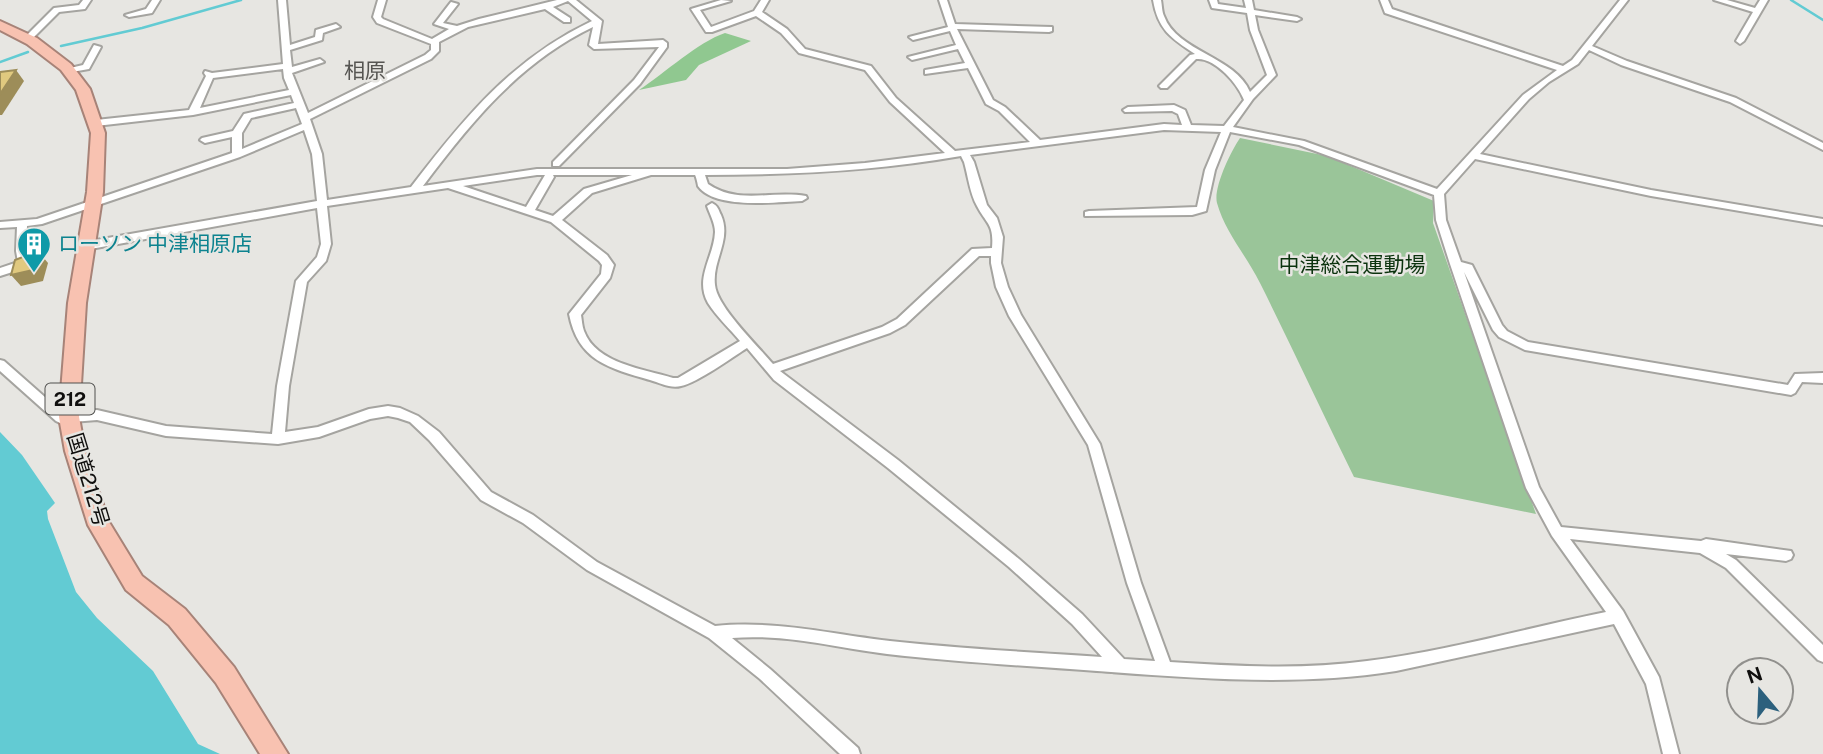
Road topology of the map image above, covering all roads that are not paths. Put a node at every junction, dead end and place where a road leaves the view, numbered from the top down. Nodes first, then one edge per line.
1 (88, 0) edge
2 (156, 0) edge
3 (282, 0) edge
4 (382, 0) edge
5 (565, 0) edge
6 (571, 0) edge
7 (765, 0) edge
8 (943, 0) edge
9 (1157, 0) edge
10 (1213, 0) edge
11 (1384, 0) edge
12 (1624, 0) edge
13 (1717, 0) edge
14 (1764, 0) edge
15 (728, 3) edge
16 (454, 4) dead end
17 (1249, 5) edge
18 (548, 6) junction
19 (1757, 12) junction
20 (757, 13) junction
21 (129, 15) dead end
22 (1297, 19) dead end
23 (568, 20) dead end
24 (598, 21) junction
25 (0, 25) edge
26 (337, 27) dead end
27 (953, 27) junction
28 (458, 29) junction
29 (1049, 29) dead end
30 (913, 37) dead end
31 (27, 38) junction
32 (1740, 41) dead end
33 (435, 43) junction
34 (961, 46) junction
35 (1586, 46) junction
36 (97, 47) dead end
37 (285, 48) junction
38 (1202, 56) junction
39 (912, 57) dead end
40 (320, 62) dead end
41 (971, 65) junction
42 (287, 69) junction
43 (1564, 69) junction
44 (69, 71) junction
45 (928, 72) dead end
46 (1164, 86) dead end
47 (293, 92) junction
48 (1249, 98) junction
49 (300, 104) junction
50 (1128, 110) dead end
51 (193, 112) junction
52 (305, 122) junction
53 (96, 123) junction
54 (1187, 127) junction
55 (1227, 129) junction
56 (237, 134) junction
57 (205, 141) dead end
58 (1038, 144) junction
59 (1823, 147) edge
60 (237, 155) junction
61 (958, 155) junction
62 (1475, 156) junction
63 (556, 164) dead end
64 (653, 170) junction
65 (699, 171) junction
66 (549, 177) dead end
67 (448, 184) junction
68 (415, 189) junction
69 (1439, 192) junction
70 (802, 198) dead end
71 (93, 204) junction
72 (320, 204) junction
73 (712, 206) dead end
74 (530, 209) junction
75 (1089, 215) dead end
76 (555, 220) junction
77 (1823, 222) edge
78 (22, 224) junction
79 (0, 226) edge
80 (85, 246) junction
81 (995, 252) junction
82 (1455, 264) junction
83 (0, 272) edge
84 (748, 342) junction
85 (0, 364) edge
86 (771, 369) junction
87 (1823, 378) edge
88 (69, 417) junction
89 (278, 439) junction
90 (1557, 532) junction
91 (1688, 543) junction
92 (1786, 555) dead end
93 (1618, 616) junction
94 (714, 633) junction
95 (1823, 655) edge
96 (1120, 665) junction
97 (1165, 667) junction
98 (275, 754) edge
99 (852, 754) edge
100 (1671, 754) edge

1 - 31 street
2 - 21 street
3 - 37 street
4 - 33 street
5 - 18 street
6 - 24 street
7 - 20 street
8 - 27 street
9 - 38 street
10 - 17 street
11 - 43 street
12 - 35 street
13 - 19 street
14 - 19 street
15 - 20 street
16 - 28 street
17 - 22 street
17 - 48 street
18 - 23 street
18 - 28 street
19 - 32 street
20 - 61 street
24 - 63 street
24 - 68 street
25 - 31 highway, 国道212号 / 212
26 - 37 street
27 - 29 street
27 - 30 street
27 - 34 street
28 - 33 street
31 - 44 highway, 国道212号 / 212
33 - 52 street
34 - 39 street
34 - 41 street
35 - 43 street
35 - 59 street
36 - 44 street
37 - 42 street
38 - 46 street
38 - 48 street
40 - 42 street
41 - 45 street
41 - 58 street
42 - 47 street
42 - 51 street
43 - 62 street
44 - 53 highway, 国道212号 / 212
47 - 49 street
47 - 51 street
48 - 55 street
49 - 52 street
49 - 56 street
50 - 54 street
51 - 53 street
52 - 60 street
52 - 72 street
53 - 71 highway, 国道212号 / 212
54 - 55 street
54 - 58 street
55 - 69 street
55 - 75 street
56 - 57 street
56 - 60 street
58 - 61 street
60 - 71 street
61 - 65 street
61 - 81 street
62 - 69 street
62 - 77 street
64 - 65 street
64 - 67 street
64 - 76 street
65 - 70 street
66 - 74 street
67 - 68 street
67 - 74 street
68 - 72 street
69 - 82 street
71 - 78 street
71 - 80 highway, 国道212号 / 212
72 - 80 street
72 - 89 street
73 - 84 street
74 - 76 street
76 - 84 street
78 - 79 street
78 - 83 street
80 - 88 highway, 国道212号 / 212
81 - 86 street
81 - 97 street
82 - 87 street
82 - 90 street
84 - 86 street
85 - 88 street
86 - 96 street
88 - 89 street
88 - 98 highway, 国道212号 / 212
89 - 94 street
90 - 91 street
90 - 93 street
91 - 92 street
91 - 95 street
93 - 97 street
93 - 100 street
94 - 96 street
94 - 99 street
96 - 97 street

